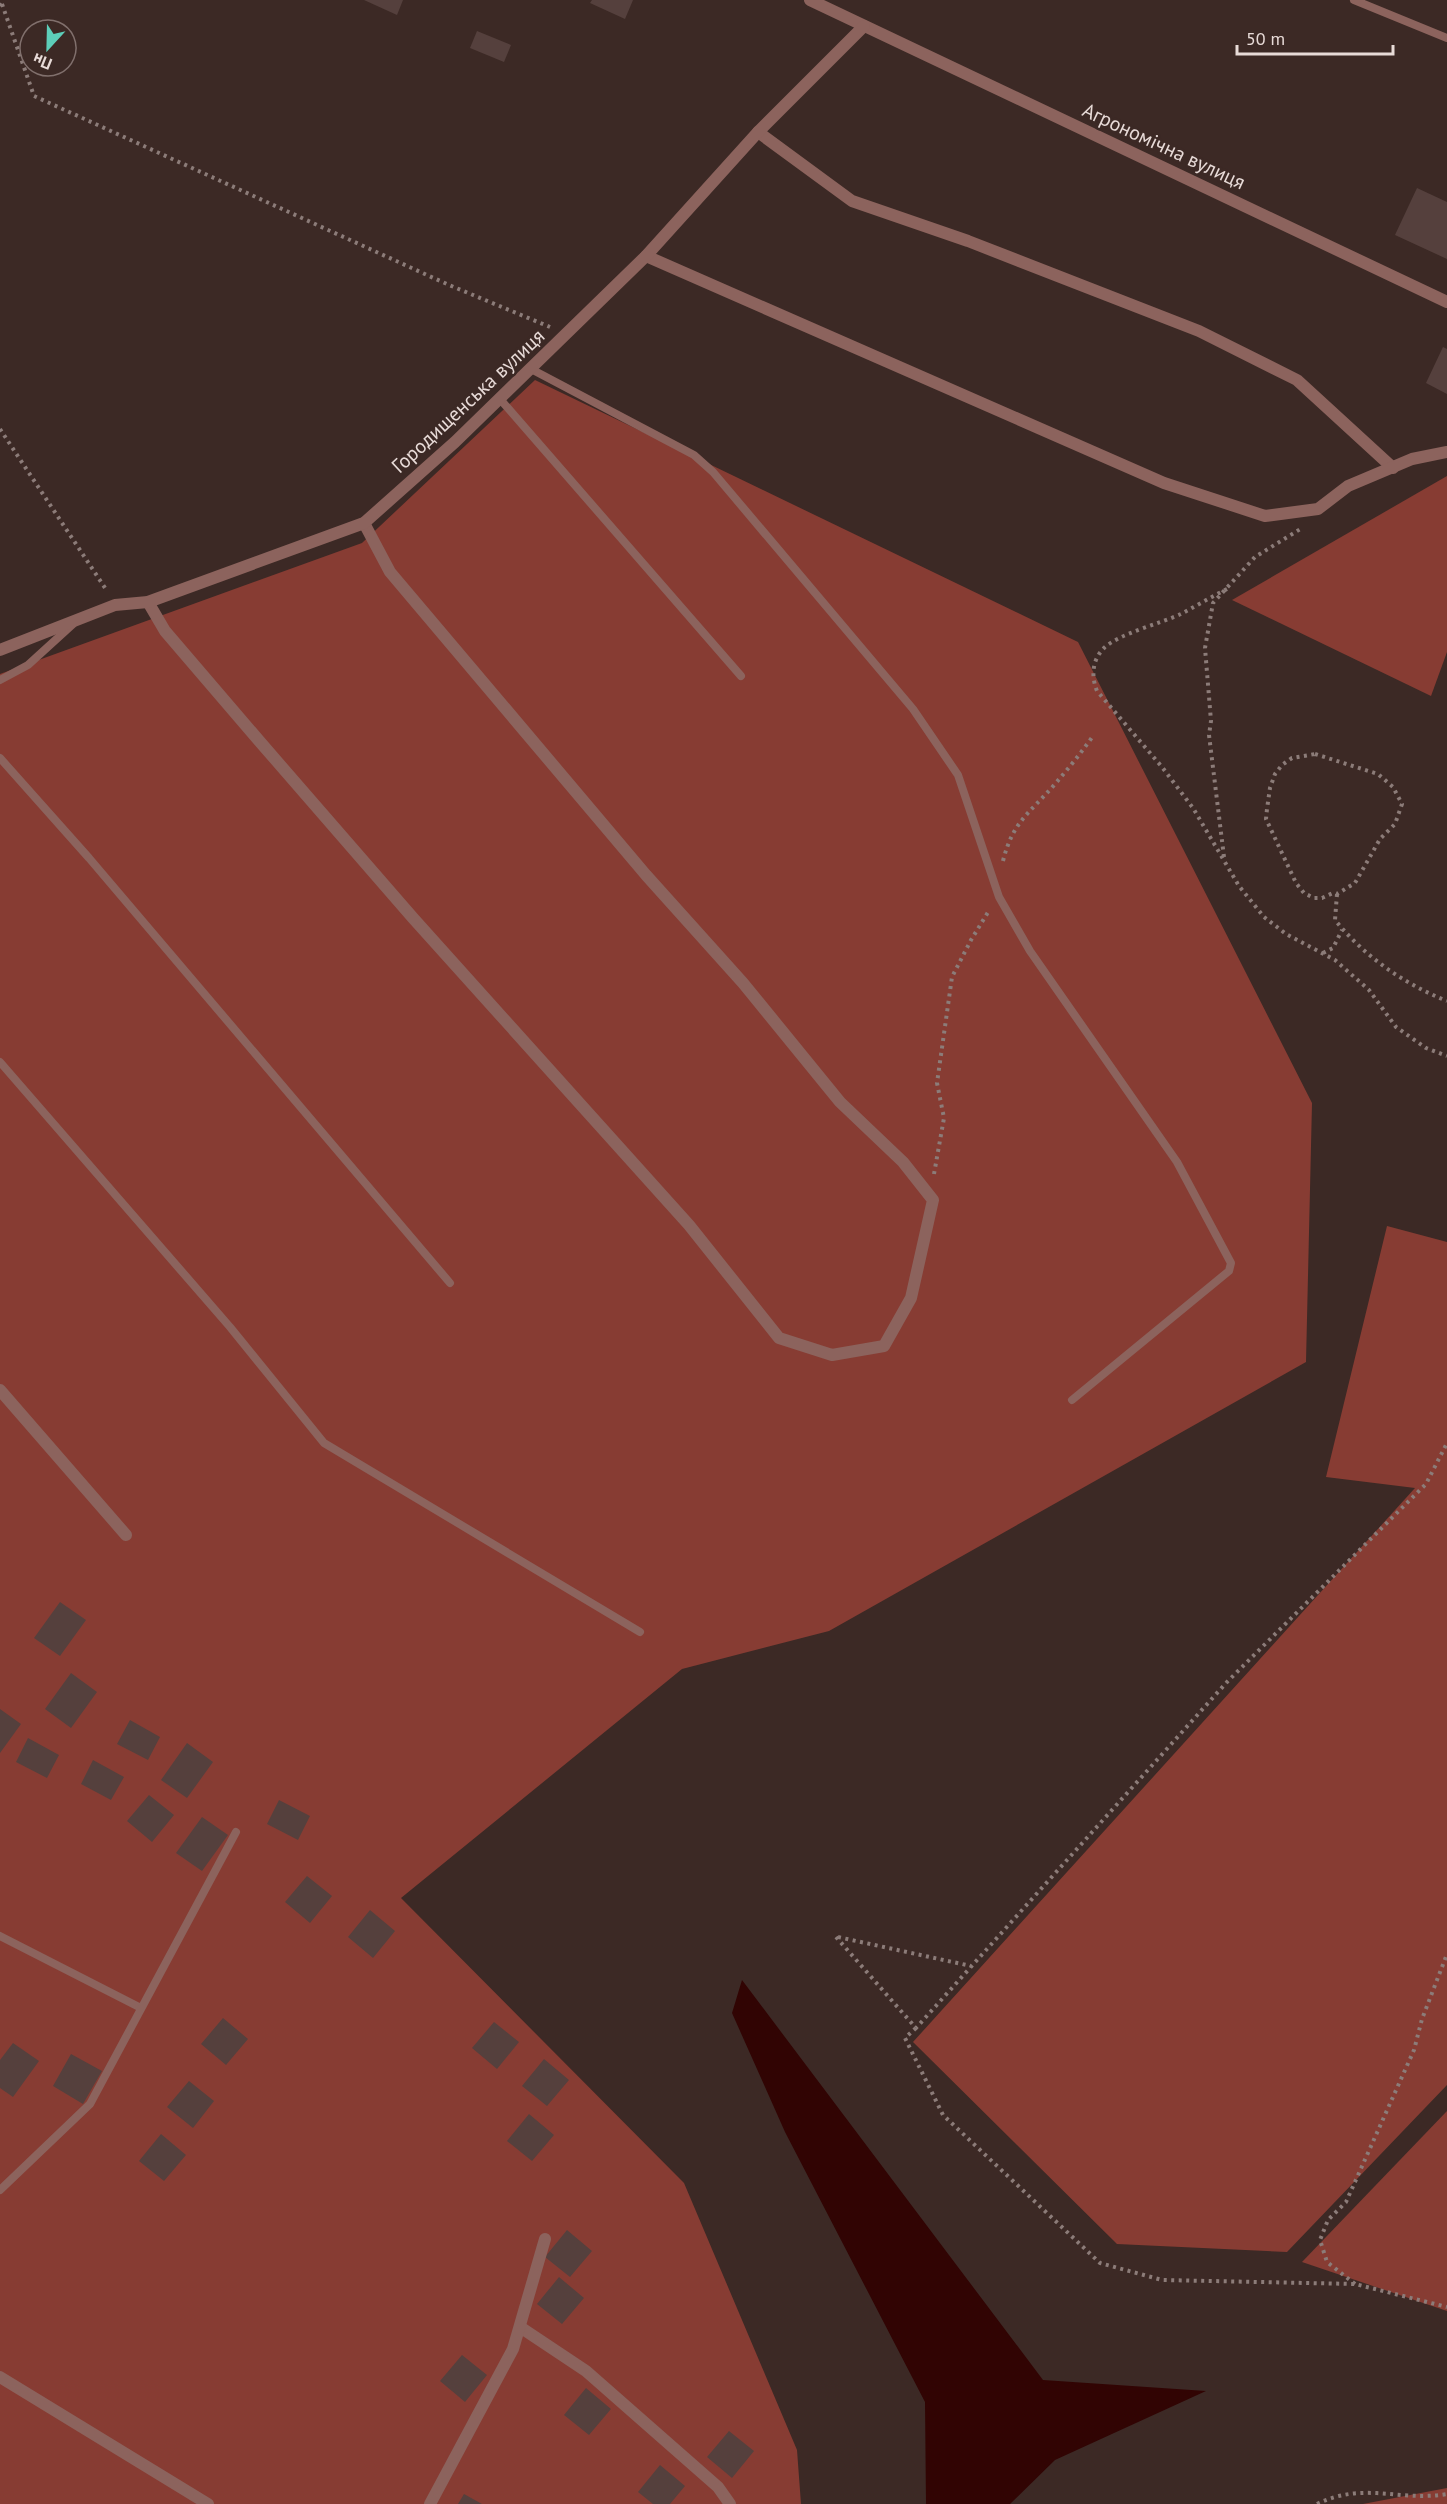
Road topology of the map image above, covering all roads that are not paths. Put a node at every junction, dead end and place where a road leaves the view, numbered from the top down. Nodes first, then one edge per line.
1 (810, 0) edge
2 (1354, 0) edge
3 (834, 4) edge
4 (864, 26) junction
5 (1447, 38) edge
6 (758, 132) junction
7 (646, 256) junction
8 (1447, 302) edge
9 (531, 369) junction
10 (500, 399) junction
11 (1447, 452) edge
12 (1393, 468) junction
13 (364, 523) junction
14 (148, 602) junction
15 (77, 620) junction
16 (0, 650) edge
17 (741, 676) dead end
18 (0, 680) edge
19 (0, 758) edge
20 (0, 1062) edge
21 (450, 1283) dead end
22 (0, 1390) edge
23 (1072, 1400) dead end
24 (126, 1535) dead end
25 (640, 1632) dead end
26 (236, 1832) dead end
27 (0, 1936) edge
28 (141, 2008) junction
29 (0, 2190) edge
30 (545, 2239) dead end
31 (520, 2327) junction
32 (0, 2377) edge
33 (208, 2504) edge
34 (430, 2504) edge
35 (730, 2504) edge

1 - 3 street, Агрономічна вулиця
2 - 5 lane
3 - 4 street, Агрономічна вулиця
4 - 6 street, Городищенська вулиця
4 - 8 street, Агрономічна вулиця
6 - 7 street, Городищенська вулиця
6 - 12 street
7 - 9 street, Городищенська вулиця
7 - 12 street
9 - 10 street, Городищенська вулиця
9 - 23 lane
10 - 13 street, Городищенська вулиця
10 - 17 lane
11 - 12 street
13 - 14 street, Городищенська вулиця
13 - 14 street
14 - 15 street, Городищенська вулиця
15 - 16 street, Городищенська вулиця
15 - 18 lane
19 - 21 lane
20 - 25 lane
22 - 24 street
26 - 28 lane
27 - 28 lane
28 - 29 lane
30 - 31 street
31 - 34 street
31 - 35 street
32 - 33 street

